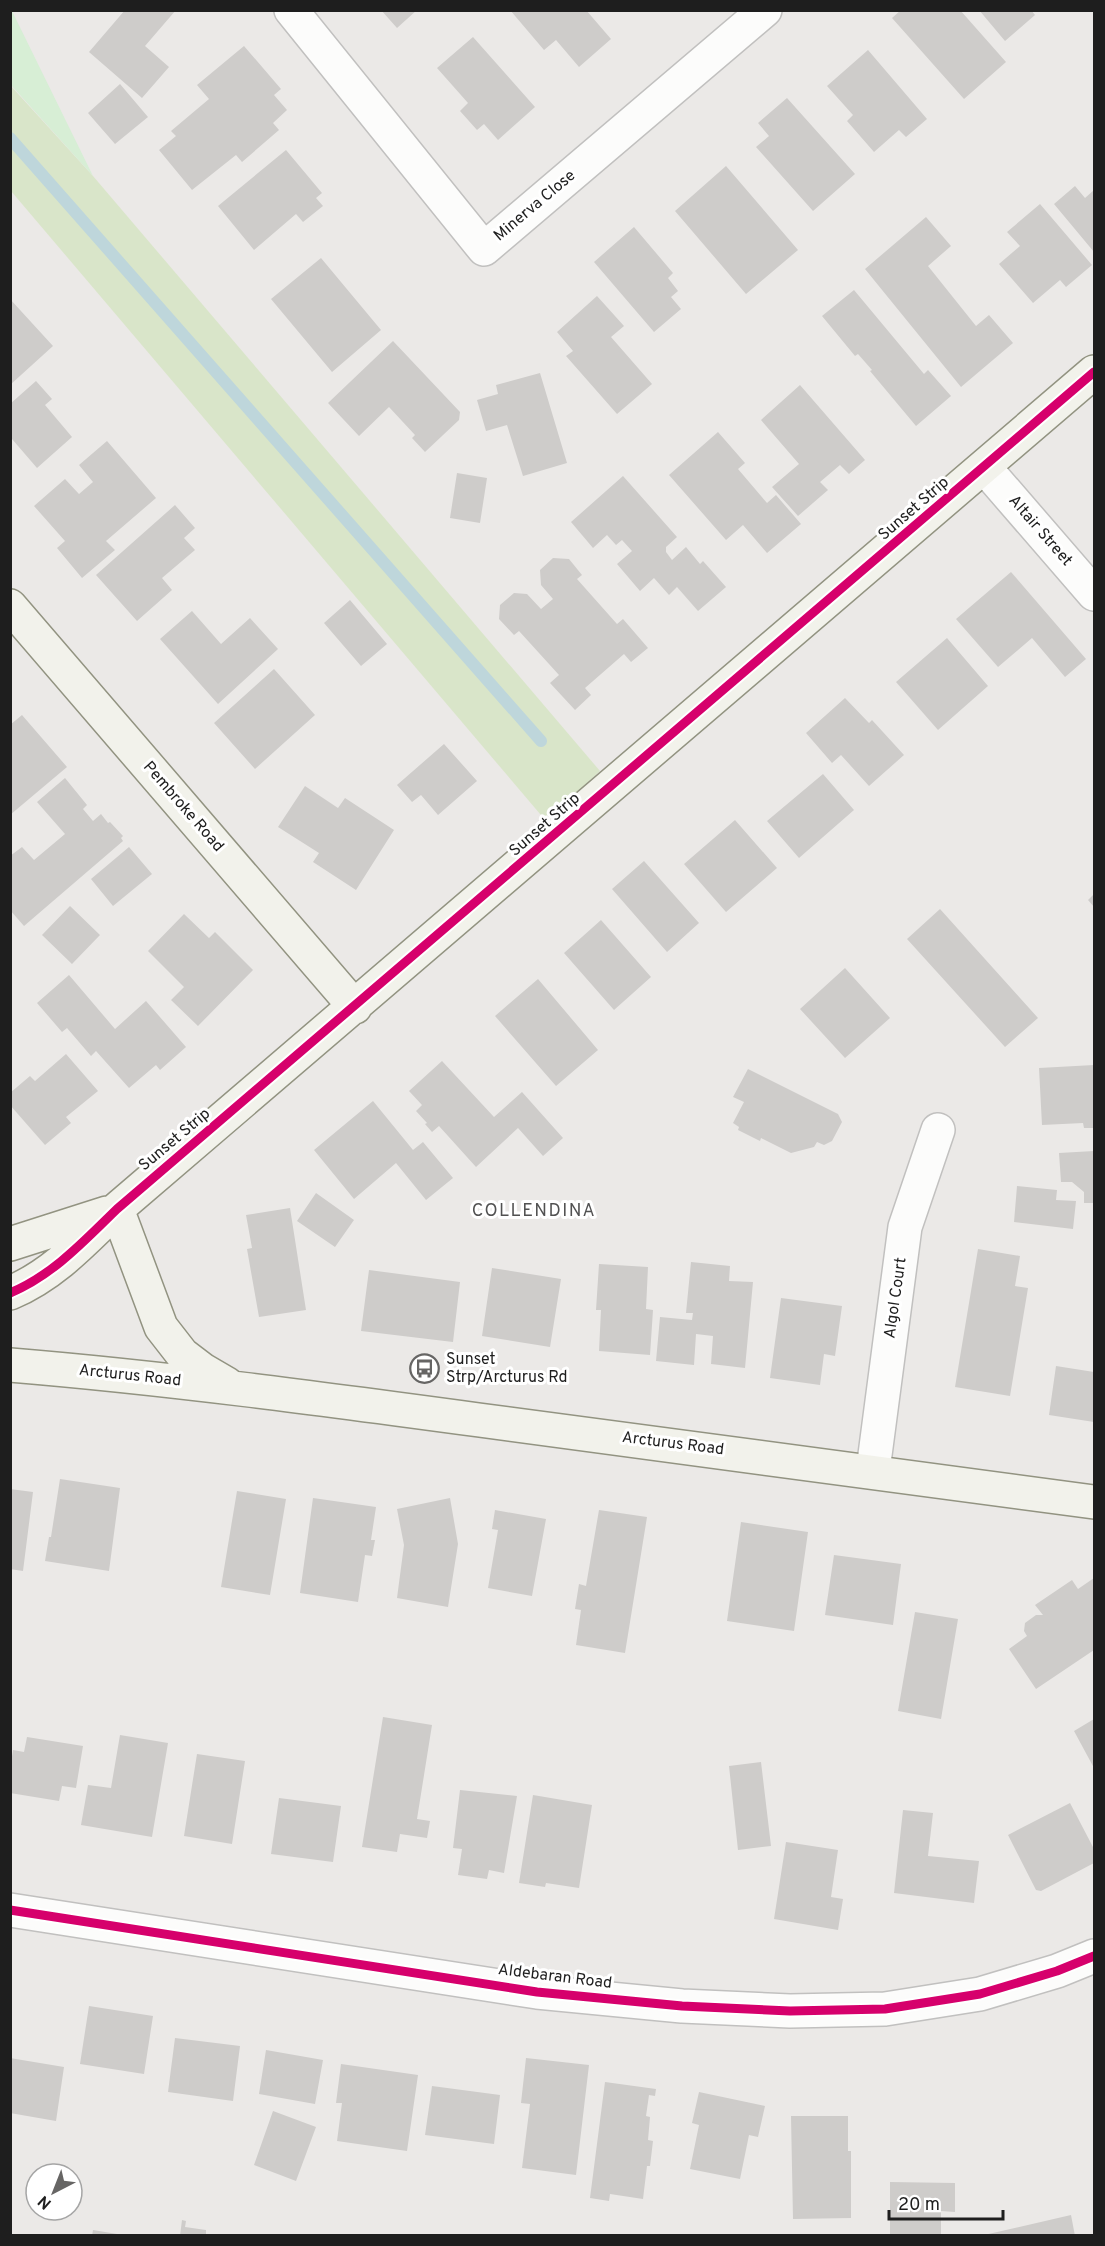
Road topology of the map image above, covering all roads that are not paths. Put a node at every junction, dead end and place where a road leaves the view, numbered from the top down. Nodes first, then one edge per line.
1 (291, 10) edge
2 (765, 10) edge
3 (1095, 372) edge
4 (985, 468) junction
5 (1095, 594) edge
6 (13, 614) edge
7 (355, 1007) junction
8 (938, 1130) dead end
9 (117, 1209) junction
10 (10, 1244) edge
11 (10, 1293) edge
12 (10, 1365) edge
13 (250, 1390) junction
14 (873, 1470) junction
15 (1095, 1502) edge
16 (10, 1910) edge
17 (1095, 1956) edge

1 - 2 street, Minerva Close
3 - 4 street, Sunset Strip
4 - 5 street, Altair Street
4 - 7 street, Sunset Strip
6 - 7 street, Pembroke Road
7 - 9 street, Sunset Strip
8 - 14 street, Algol Court
9 - 10 street, Sunset Strip
9 - 11 street, Sunset Strip
9 - 13 street, Arcturus Road
12 - 13 street, Arcturus Road
13 - 14 street, Arcturus Road
14 - 15 street, Arcturus Road
16 - 17 street, Aldebaran Road

